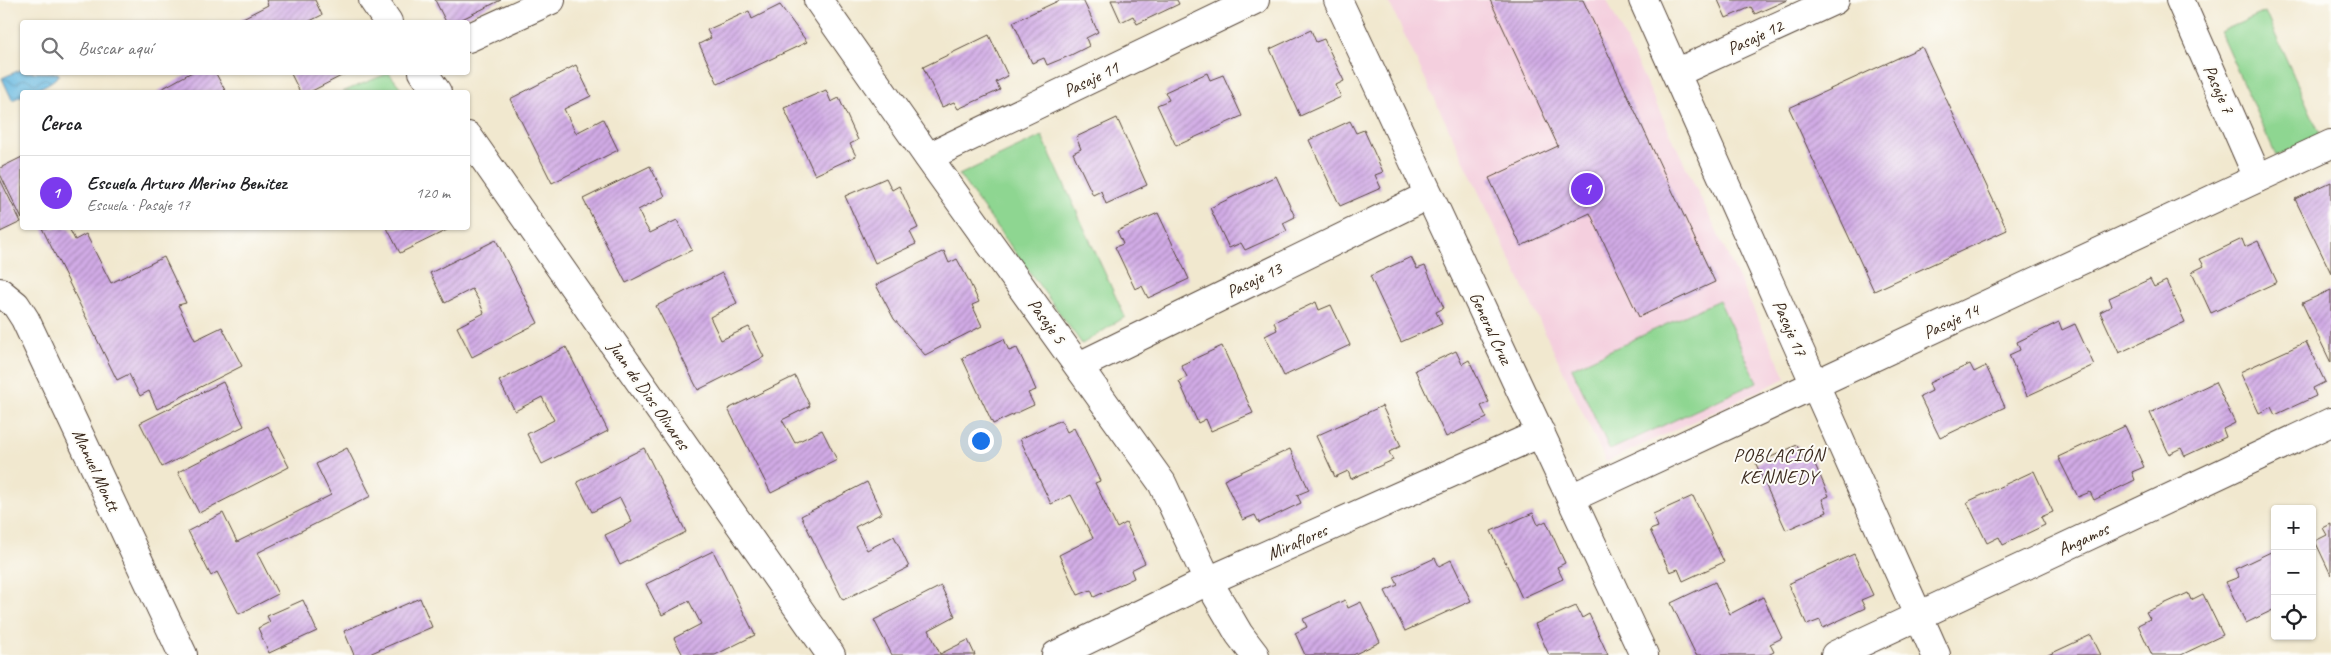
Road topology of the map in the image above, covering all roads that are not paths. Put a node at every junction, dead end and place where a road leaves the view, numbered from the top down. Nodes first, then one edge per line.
1 (373, 0) edge
2 (551, 0) edge
3 (818, 0) edge
4 (1255, 0) edge
5 (1338, 0) edge
6 (1643, 0) edge
7 (1835, 0) edge
8 (2180, 0) edge
9 (387, 20) edge
10 (470, 37) edge
11 (1676, 73) junction
12 (425, 75) edge
13 (436, 90) edge
14 (470, 139) edge
15 (2331, 144) edge
16 (928, 158) junction
17 (2258, 178) junction
18 (1429, 195) junction
19 (0, 292) edge
20 (1079, 366) junction
21 (1815, 384) junction
22 (2331, 422) edge
23 (1541, 433) junction
24 (1571, 498) junction
25 (1208, 581) junction
26 (1919, 616) junction
27 (182, 655) edge
28 (831, 655) edge
29 (1056, 655) edge
30 (1255, 655) edge
31 (1644, 655) edge
32 (1835, 655) edge
33 (1936, 655) edge

1 - 9 street
2 - 10 street
3 - 16 street, Pasaje 5
4 - 16 street, Pasaje 11
5 - 18 street, General Cruz
6 - 11 street, Pasaje 17
7 - 11 street, Pasaje 12
8 - 17 street, Pasaje 7
11 - 21 street, Pasaje 17
12 - 13 street
14 - 28 street, Juan de Dios Olivares
15 - 17 street, Pasaje 14
16 - 20 street, Pasaje 5
17 - 21 street, Pasaje 14
18 - 20 street, Pasaje 13
18 - 23 street, General Cruz
19 - 27 street, Manuel Montt
20 - 25 street, Pasaje 5
21 - 24 street, Pasaje 14
21 - 26 street, Pasaje 17
22 - 26 street, Angamos
23 - 24 street, General Cruz
23 - 25 street, Miraflores
24 - 31 street, General Cruz
25 - 29 street, Miraflores
25 - 30 street, Pasaje 5
26 - 32 street, Angamos
26 - 33 street, Pasaje 17

